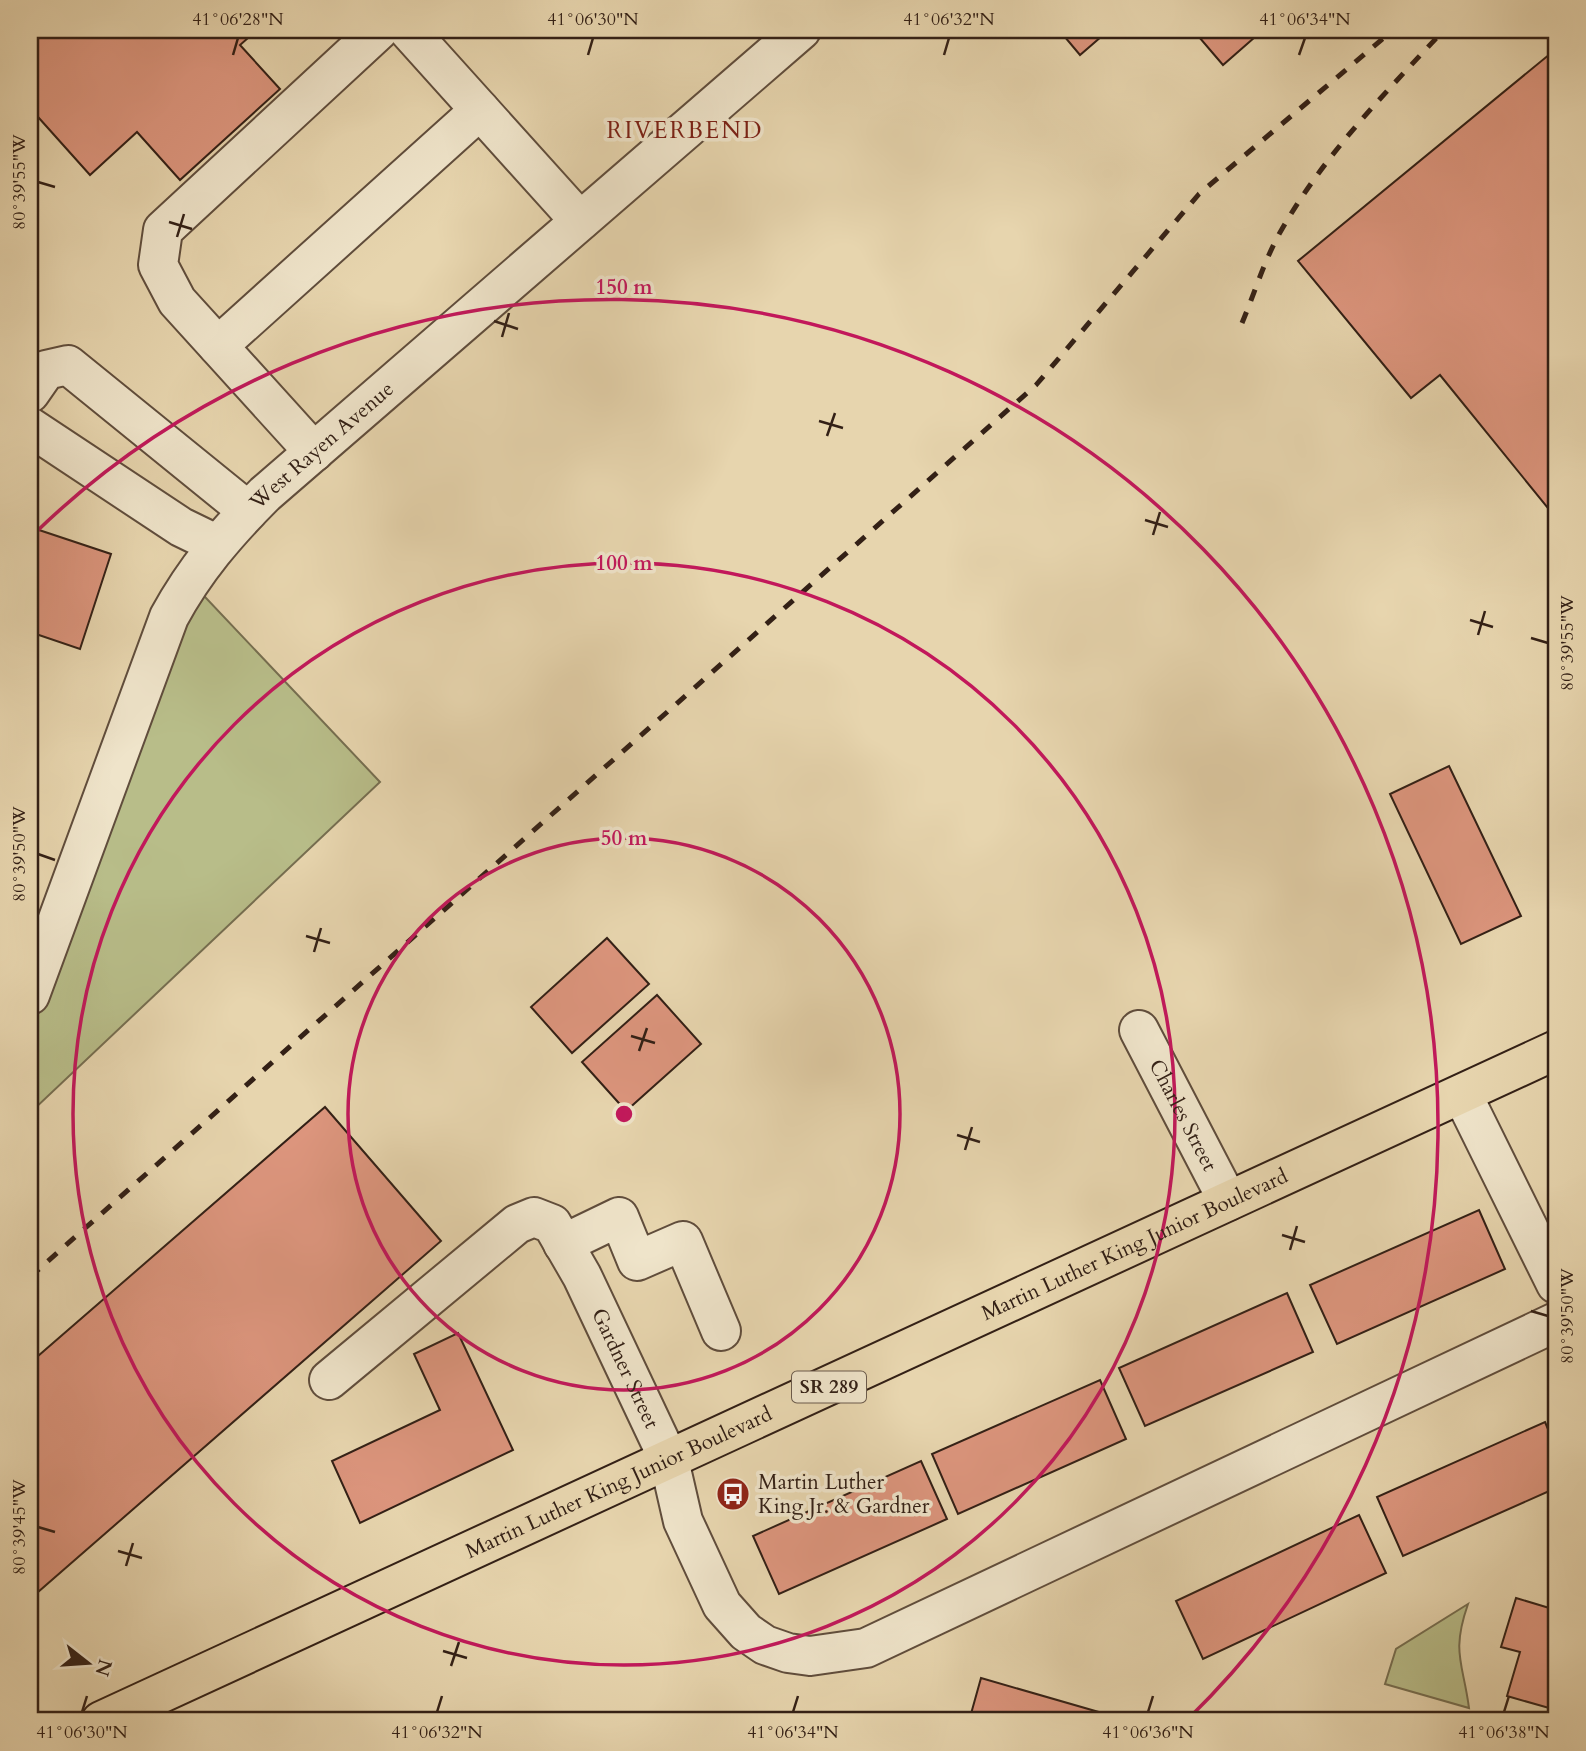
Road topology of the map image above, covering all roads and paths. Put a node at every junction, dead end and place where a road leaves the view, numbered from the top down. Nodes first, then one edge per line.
1 (379, 30) edge
2 (408, 30) edge
3 (801, 30) edge
4 (480, 110) junction
5 (580, 221) junction
6 (218, 346) junction
7 (30, 393) edge
8 (30, 427) edge
9 (314, 452) junction
10 (248, 511) junction
11 (216, 544) junction
12 (31, 989) edge
13 (1139, 1030) dead end
14 (1556, 1050) edge
15 (1462, 1094) junction
16 (1228, 1201) junction
17 (563, 1244) junction
18 (1556, 1284) edge
19 (1556, 1322) edge
20 (721, 1331) dead end
21 (330, 1380) dead end
22 (669, 1460) junction
23 (101, 1721) edge

1 - 6 street
2 - 4 street
3 - 5 street, West Rayen Avenue
4 - 5 street
4 - 6 street
5 - 9 street, West Rayen Avenue
6 - 9 street
7 - 10 street
8 - 11 street
9 - 10 street, West Rayen Avenue
10 - 11 street, West Rayen Avenue
11 - 12 street, West Rayen Avenue
13 - 16 street, Charles Street
14 - 15 main road, Martin Luther King Junior Boulevard / SR 289
15 - 16 main road, Martin Luther King Junior Boulevard / SR 289
15 - 18 street
16 - 22 main road, Martin Luther King Junior Boulevard / SR 289
17 - 20 street
17 - 21 street, Gardner Street
17 - 22 street, Gardner Street
19 - 22 street, Gardner Street
22 - 23 main road, Martin Luther King Junior Boulevard / SR 289

